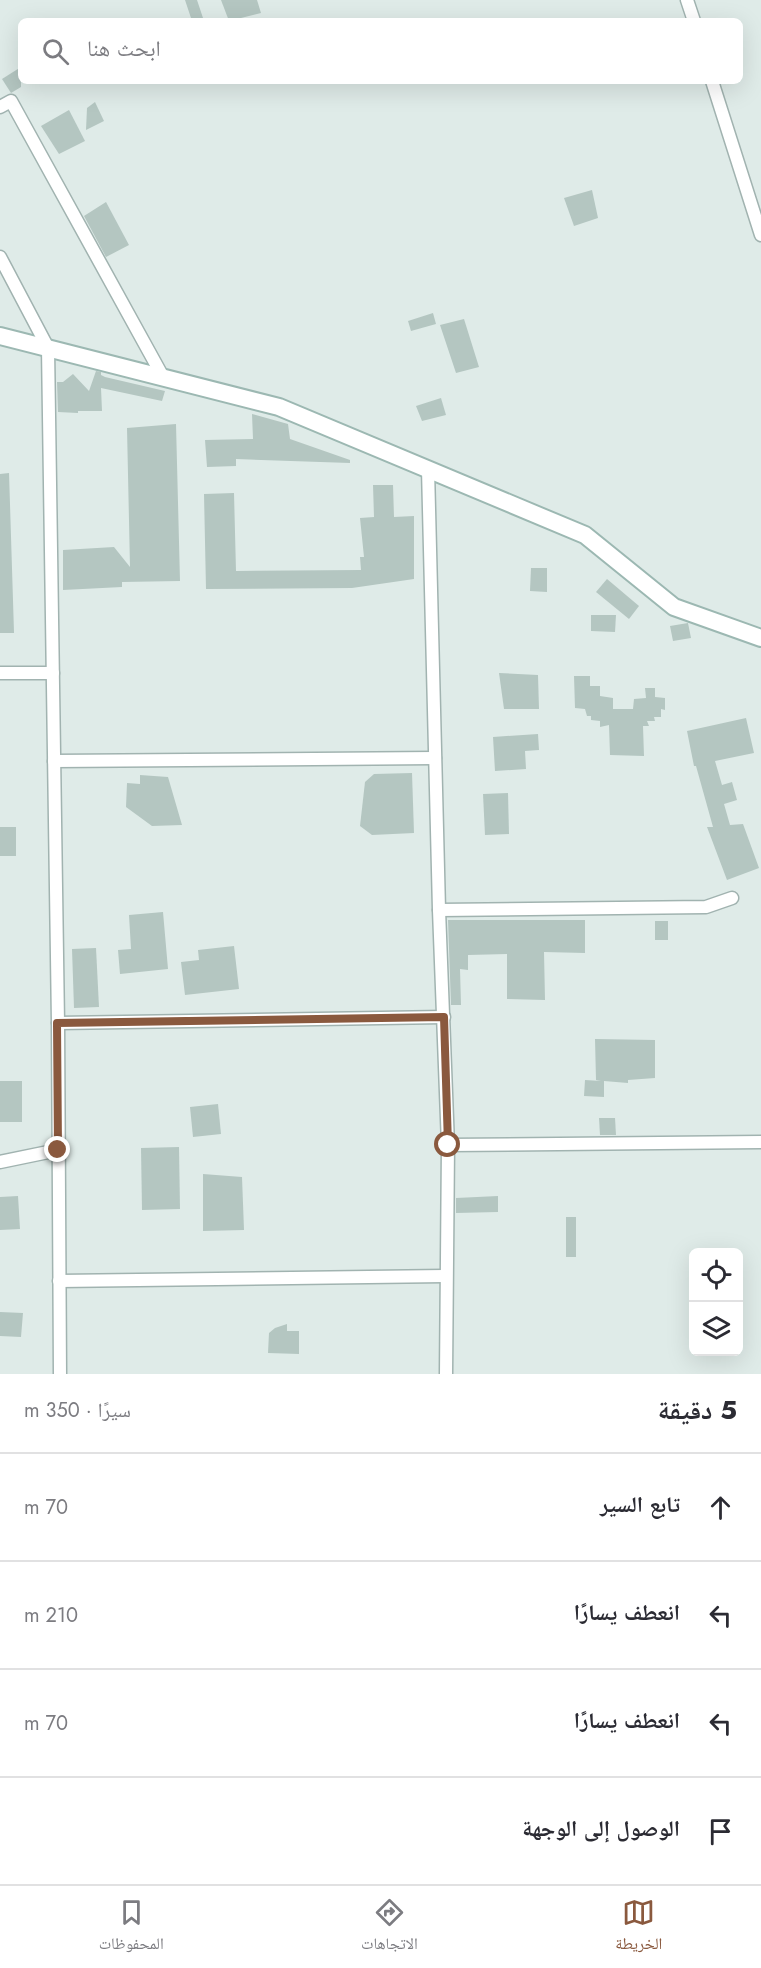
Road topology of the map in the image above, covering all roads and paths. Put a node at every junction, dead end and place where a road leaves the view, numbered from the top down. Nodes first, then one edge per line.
1 (687, 0) edge
2 (693, 18) edge
3 (713, 84) edge
4 (1, 103) edge
5 (761, 235) edge
6 (0, 257) edge
7 (0, 336) edge
8 (48, 348) junction
9 (163, 377) junction
10 (428, 469) junction
11 (761, 638) edge
12 (0, 673) edge
13 (53, 673) junction
14 (435, 758) junction
15 (54, 761) junction
16 (732, 898) dead end
17 (439, 910) junction
18 (444, 1017) junction
19 (57, 1023) junction
20 (761, 1142) edge
21 (448, 1145) junction
22 (58, 1150) junction
23 (0, 1162) edge
24 (445, 1276) junction
25 (59, 1281) junction
26 (60, 1374) edge
27 (446, 1374) edge

1 - 2 street
3 - 5 street
4 - 9 street
6 - 8 street
7 - 8 street
8 - 9 street
8 - 13 street
9 - 10 street
10 - 11 street
10 - 14 street
12 - 13 street
13 - 15 street
14 - 15 street
14 - 17 street
15 - 19 street
16 - 17 street
17 - 18 street
18 - 19 street
18 - 21 street
19 - 22 street
20 - 21 street
21 - 24 street
22 - 23 street
22 - 25 street
24 - 25 street
24 - 27 street
25 - 26 street

